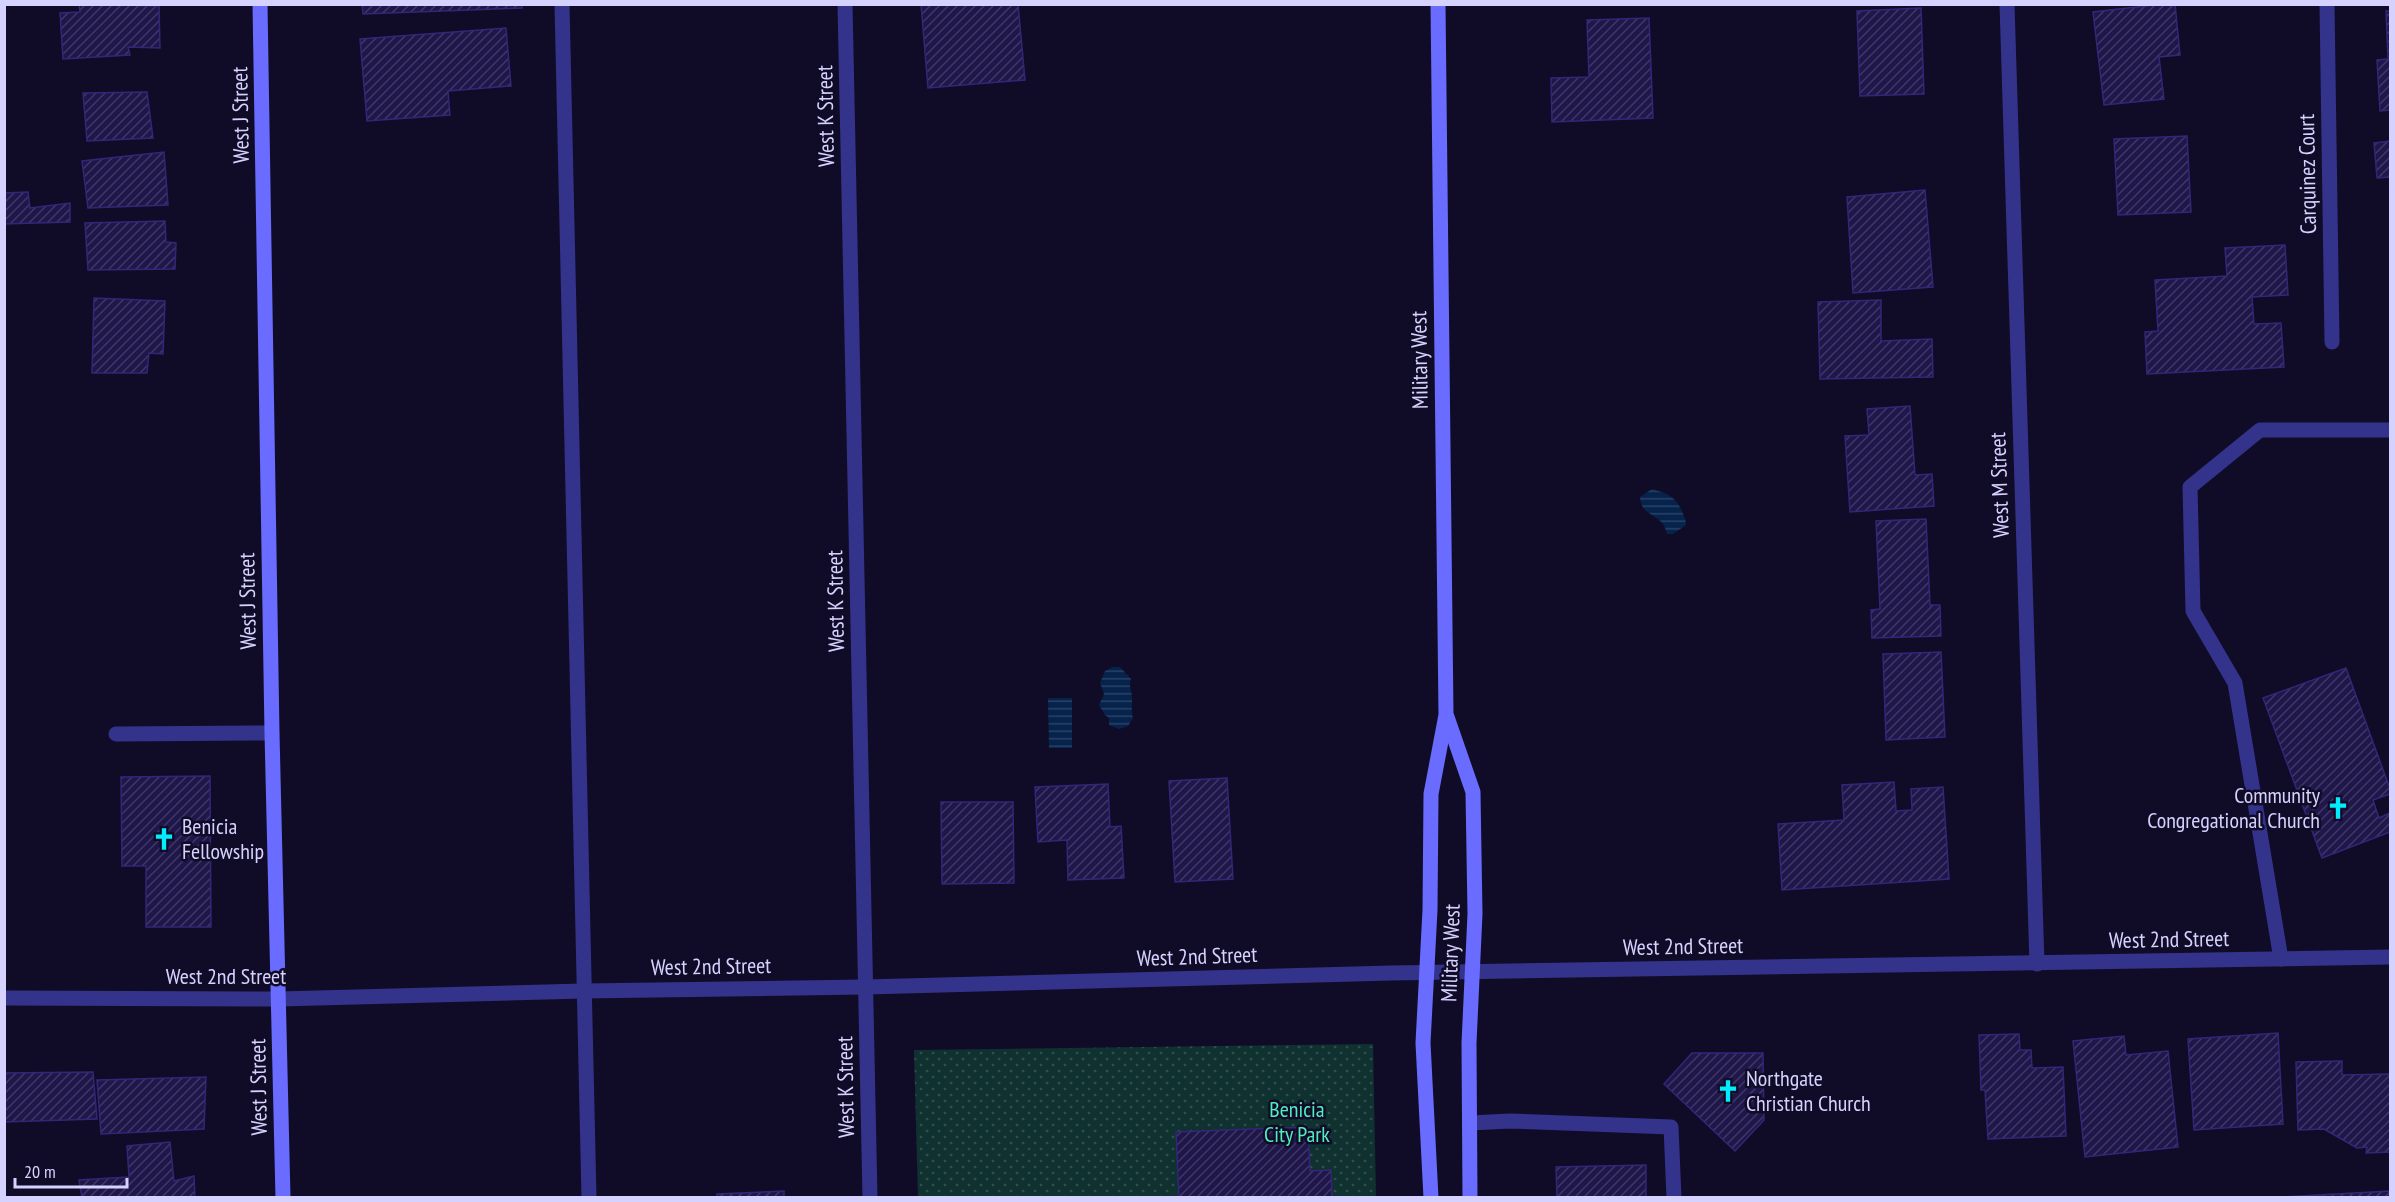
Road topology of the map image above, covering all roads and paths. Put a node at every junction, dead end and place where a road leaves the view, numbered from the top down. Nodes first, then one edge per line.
1 (260, 4) edge
2 (562, 4) edge
3 (845, 4) edge
4 (1438, 4) edge
5 (2007, 4) edge
6 (2327, 4) edge
7 (2332, 342) dead end
8 (2391, 430) edge
9 (1446, 714) junction
10 (272, 733) junction
11 (116, 734) dead end
12 (2391, 957) edge
13 (2281, 959) junction
14 (2037, 964) junction
15 (1426, 972) junction
16 (1473, 972) junction
17 (865, 987) junction
18 (583, 990) junction
19 (4, 998) edge
20 (279, 999) junction
21 (1470, 1123) junction
22 (283, 1197) edge
23 (589, 1197) edge
24 (870, 1197) edge
25 (1431, 1197) edge
26 (1470, 1197) edge
27 (1674, 1197) edge

1 - 10 main road, West J Street
2 - 18 street
3 - 17 street, West K Street
4 - 9 main road, Military West
5 - 14 street, West M Street
6 - 7 street, Carquinez Court
8 - 13 street
9 - 15 main road, Military West
9 - 16 main road, Military West
10 - 11 street
10 - 20 main road, West J Street
12 - 13 street, West 2nd Street
13 - 14 street, West 2nd Street
14 - 16 street, West 2nd Street
15 - 16 street, West 2nd Street
15 - 17 street, West 2nd Street
15 - 25 main road, Military West
16 - 21 main road, Military West
17 - 18 street, West 2nd Street
17 - 24 street, West K Street
18 - 20 street, West 2nd Street
18 - 23 street
19 - 20 street, West 2nd Street
20 - 22 main road, West J Street
21 - 26 main road, Military West
21 - 27 street

